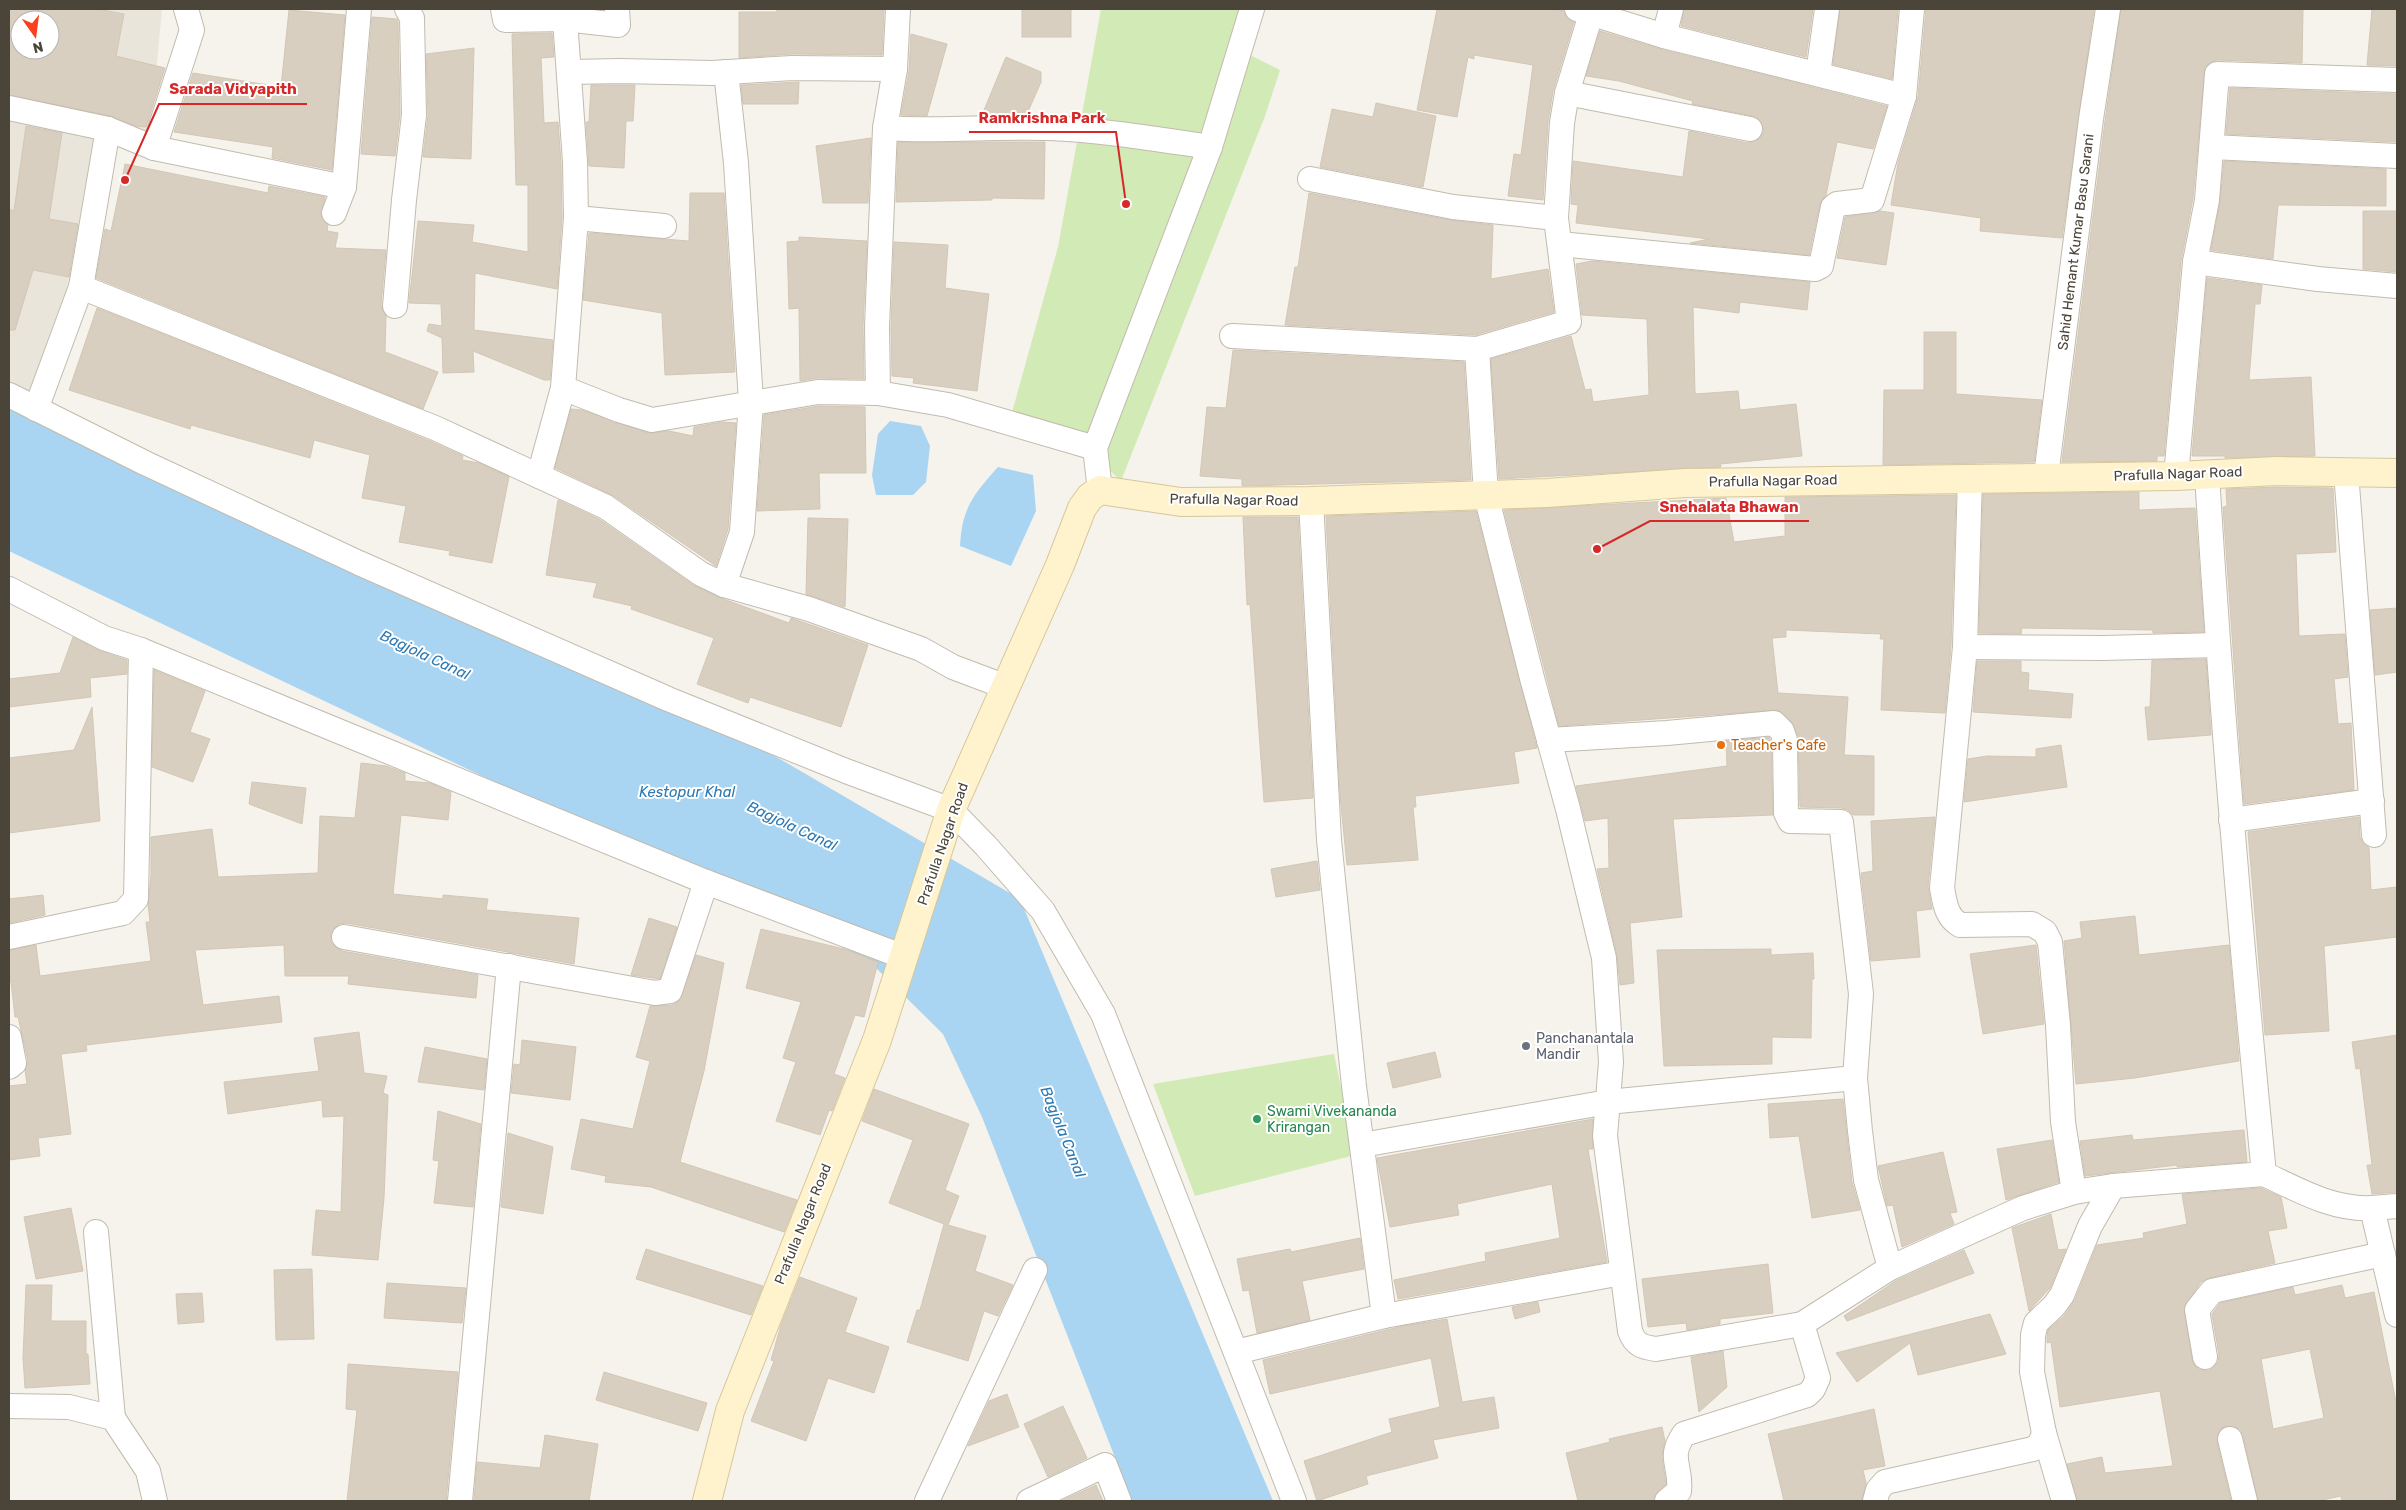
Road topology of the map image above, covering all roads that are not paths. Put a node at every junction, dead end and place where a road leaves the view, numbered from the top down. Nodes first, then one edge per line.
1 (186, 9) edge
2 (359, 9) edge
3 (407, 9) edge
4 (503, 9) edge
5 (618, 9) edge
6 (898, 9) edge
7 (1252, 9) edge
8 (1671, 9) edge
9 (1828, 9) edge
10 (1912, 9) edge
11 (2108, 9) edge
12 (1584, 11) edge
13 (564, 19) junction
14 (1664, 36) junction
15 (895, 69) junction
16 (570, 72) junction
17 (726, 72) junction
18 (1818, 74) junction
19 (2397, 80) edge
20 (1567, 93) junction
21 (1904, 96) junction
22 (9, 108) edge
23 (885, 128) junction
24 (108, 129) junction
25 (1750, 129) dead end
26 (1210, 147) junction
27 (2212, 147) junction
28 (154, 148) junction
29 (2397, 156) edge
30 (1310, 179) dead end
31 (344, 187) junction
32 (334, 213) dead end
33 (576, 218) junction
34 (1556, 218) junction
35 (664, 226) dead end
36 (1560, 244) junction
37 (2195, 262) junction
38 (2397, 286) edge
39 (81, 287) junction
40 (395, 306) dead end
41 (1232, 336) dead end
42 (1477, 349) junction
43 (563, 388) junction
44 (878, 393) junction
45 (9, 395) edge
46 (751, 402) junction
47 (36, 409) junction
48 (1095, 448) junction
49 (2346, 472) junction
50 (2397, 473) edge
51 (2207, 474) junction
52 (539, 476) junction
53 (2046, 476) junction
54 (2176, 476) junction
55 (1970, 478) junction
56 (1100, 490) junction
57 (1486, 495) junction
58 (1311, 501) junction
59 (724, 585) junction
60 (9, 589) edge
61 (2217, 645) junction
62 (1965, 647) junction
63 (141, 650) junction
64 (1006, 687) junction
65 (1549, 740) junction
66 (2372, 801) junction
67 (951, 810) junction
68 (2231, 820) junction
69 (2374, 834) dead end
70 (706, 882) junction
71 (9, 937) edge
72 (344, 937) dead end
73 (904, 957) junction
74 (509, 966) junction
75 (9, 1037) edge
76 (9, 1067) edge
77 (1855, 1078) junction
78 (1608, 1102) junction
79 (1362, 1145) junction
80 (2264, 1174) junction
81 (2113, 1186) junction
82 (2074, 1192) junction
83 (2397, 1206) edge
84 (2372, 1208) junction
85 (96, 1232) dead end
86 (2383, 1254) junction
87 (1890, 1268) junction
88 (1035, 1270) dead end
89 (1622, 1273) junction
90 (2397, 1315) edge
91 (1384, 1316) junction
92 (1802, 1324) junction
93 (1236, 1352) junction
94 (2205, 1357) dead end
95 (9, 1406) edge
96 (113, 1418) junction
97 (2044, 1433) junction
98 (2230, 1439) dead end
99 (1683, 1491) edge
100 (155, 1501) edge
101 (460, 1501) edge
102 (707, 1501) edge
103 (927, 1501) edge
104 (1029, 1501) edge
105 (1119, 1501) edge
106 (1294, 1501) edge
107 (1667, 1501) edge
108 (1875, 1501) edge
109 (2064, 1501) edge
110 (2245, 1501) edge

1 - 28 street
2 - 31 street
3 - 40 street
4 - 13 street
5 - 13 street
6 - 15 street
7 - 26 street
8 - 14 street
9 - 18 street
10 - 21 street
11 - 53 street, Sahid Hemant Kumar Basu Sarani
12 - 14 street
12 - 20 street
13 - 16 street
14 - 18 street
15 - 17 street
15 - 23 street
16 - 17 street
16 - 33 street
17 - 46 street
18 - 21 street
19 - 27 street
20 - 25 street
20 - 34 street
21 - 36 street
22 - 24 street
23 - 26 street
23 - 44 street
24 - 28 street
24 - 39 street
26 - 48 street
27 - 29 street
27 - 37 street
28 - 31 street
30 - 34 street
31 - 32 street
33 - 35 street
33 - 43 street
34 - 36 street
36 - 42 street
37 - 38 street
37 - 54 street
39 - 47 street
39 - 52 street
41 - 42 street
42 - 57 street
43 - 46 street
43 - 52 street
44 - 46 street
44 - 48 street
45 - 47 street
46 - 59 street
47 - 67 street
48 - 56 street
49 - 50 street, Prafulla Nagar Road
49 - 51 street, Prafulla Nagar Road
49 - 66 street
51 - 54 street, Prafulla Nagar Road
51 - 61 street
52 - 59 street
53 - 54 street, Prafulla Nagar Road
53 - 55 street, Prafulla Nagar Road
55 - 57 street, Prafulla Nagar Road
55 - 62 street
56 - 58 street, Prafulla Nagar Road
56 - 64 street, Prafulla Nagar Road
57 - 58 street, Prafulla Nagar Road
57 - 65 street
58 - 79 street
59 - 64 street
60 - 63 street
61 - 62 street
61 - 68 street
62 - 82 street
63 - 70 street
63 - 71 street
64 - 67 street, Prafulla Nagar Road
65 - 77 street
65 - 78 street
66 - 68 street
66 - 69 street
67 - 73 street, Prafulla Nagar Road
67 - 93 street
68 - 80 street
70 - 73 street
70 - 74 street
72 - 74 street
73 - 102 street, Prafulla Nagar Road
74 - 101 street
75 - 76 street
77 - 78 street
77 - 87 street
78 - 79 street
78 - 89 street
79 - 91 street
80 - 81 street
80 - 84 street
81 - 82 street
81 - 97 street
82 - 87 street
83 - 84 street
84 - 86 street
85 - 96 street
86 - 90 street
86 - 94 street
87 - 92 street
88 - 103 street
89 - 91 street
89 - 92 street
91 - 93 street
92 - 99 street
93 - 106 street
95 - 96 street
96 - 100 street
97 - 108 street
97 - 109 street
98 - 110 street
99 - 107 street
104 - 105 street

